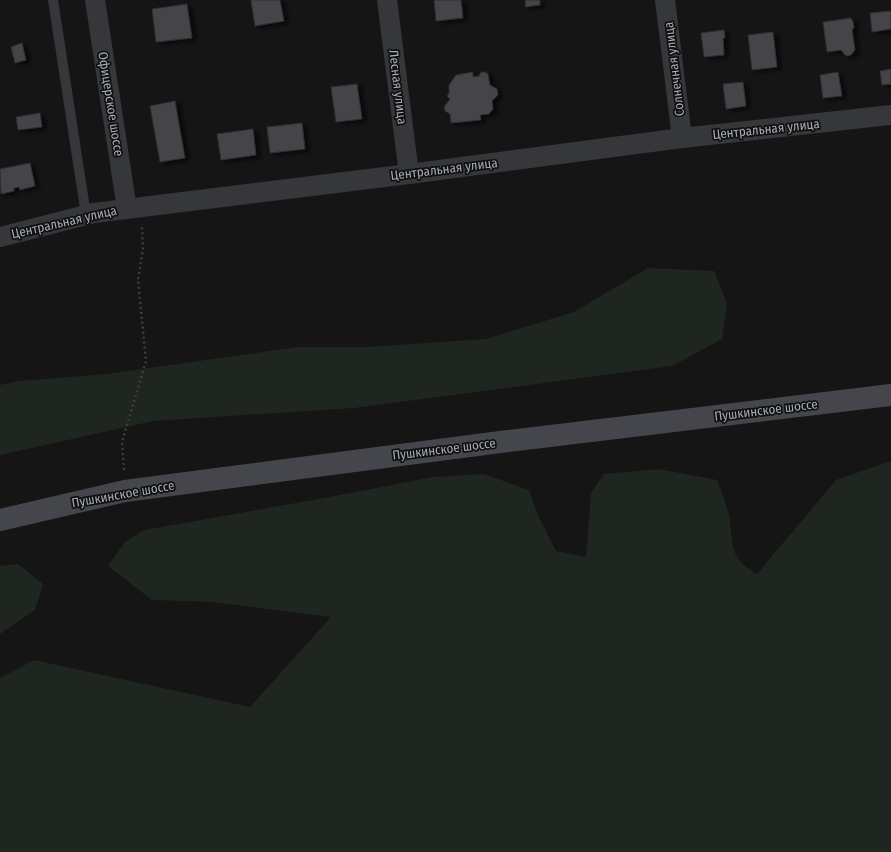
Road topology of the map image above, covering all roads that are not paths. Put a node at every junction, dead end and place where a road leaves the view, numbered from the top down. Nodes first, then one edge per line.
1 (53, 0) edge
2 (94, 0) edge
3 (387, 0) edge
4 (665, 0) edge
5 (891, 115) edge
6 (682, 138) junction
7 (410, 174) junction
8 (127, 208) junction
9 (86, 215) junction
10 (0, 237) edge
11 (891, 395) edge
12 (0, 520) edge

1 - 9 lane
2 - 8 street, Офицерское шоссе
3 - 7 street, Лесная улица
4 - 6 street, Солнечная улица
5 - 6 street, Центральная улица
6 - 7 street, Центральная улица
7 - 8 street, Центральная улица
8 - 9 street, Центральная улица
9 - 10 street, Центральная улица
11 - 12 main road, Пушкинское шоссе

